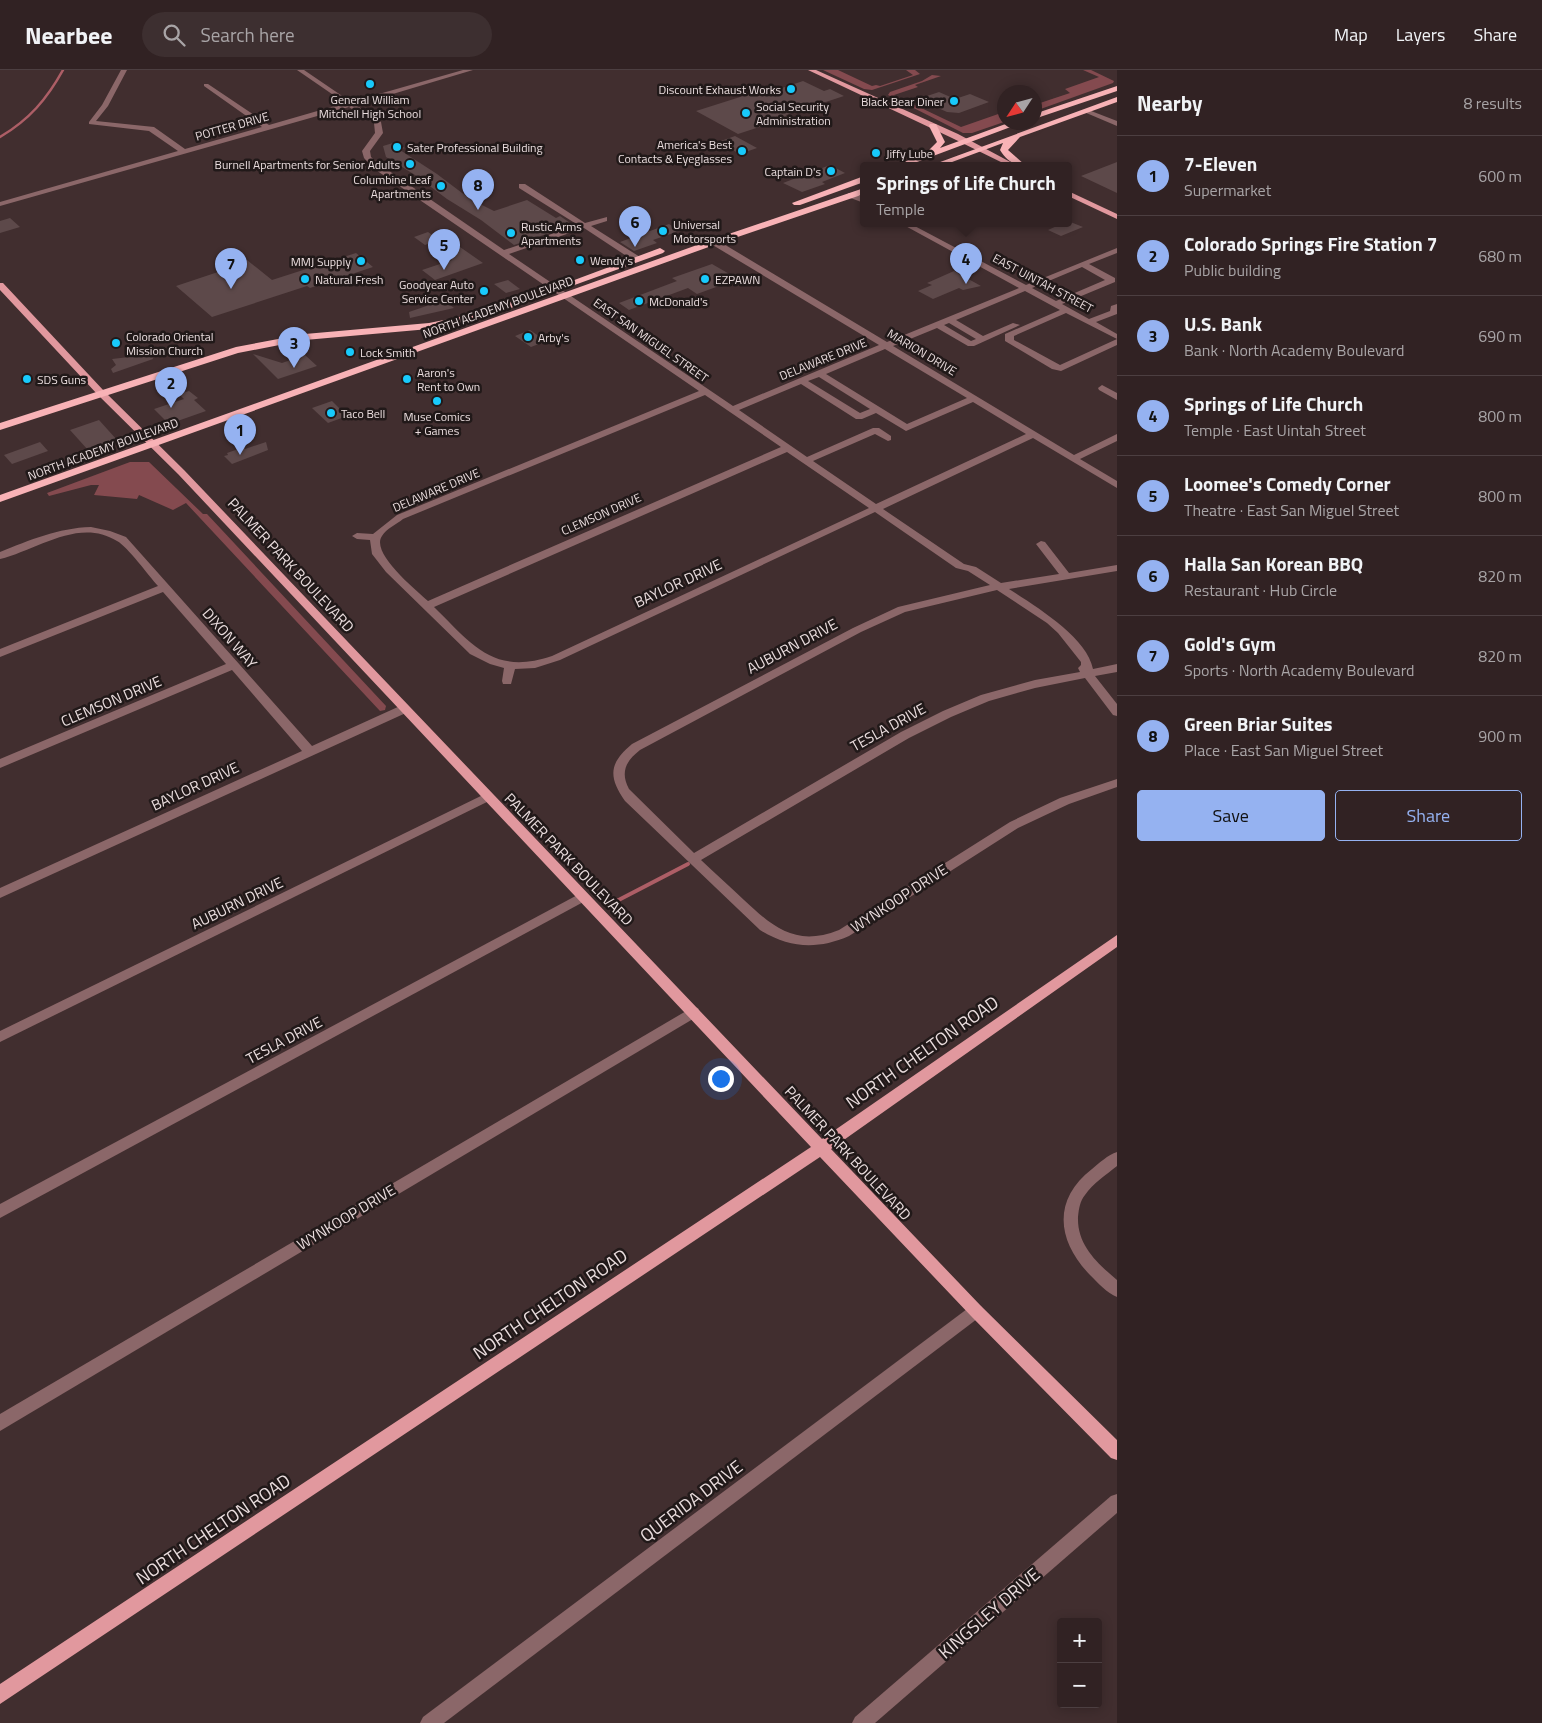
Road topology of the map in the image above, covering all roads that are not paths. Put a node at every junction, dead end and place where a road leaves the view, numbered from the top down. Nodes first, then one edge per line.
1 (124, 70) edge
2 (300, 70) edge
3 (470, 70) edge
4 (812, 70) edge
5 (1116, 78) edge
6 (206, 84) dead end
7 (1117, 88) edge
8 (1085, 100) junction
9 (1117, 100) edge
10 (350, 104) junction
11 (1086, 110) junction
12 (1042, 114) edge
13 (1117, 124) edge
14 (933, 126) junction
15 (267, 127) junction
16 (998, 130) edge
17 (1022, 134) junction
18 (966, 142) junction
19 (980, 150) junction
20 (183, 151) junction
21 (927, 156) junction
22 (910, 162) edge
23 (945, 162) edge
24 (1006, 162) edge
25 (1017, 162) edge
26 (860, 180) edge
27 (522, 186) dead end
28 (860, 192) edge
29 (852, 195) junction
30 (1072, 195) edge
31 (860, 199) edge
32 (0, 204) edge
33 (1117, 217) edge
34 (604, 219) dead end
35 (584, 226) junction
36 (911, 227) edge
37 (714, 242) junction
38 (1117, 250) edge
39 (503, 253) junction
40 (637, 259) junction
41 (1082, 264) junction
42 (0, 285) edge
43 (1025, 288) junction
44 (556, 289) junction
45 (566, 296) junction
46 (1061, 307) junction
47 (1117, 307) edge
48 (1117, 318) edge
49 (950, 320) junction
50 (938, 324) junction
51 (1093, 324) junction
52 (1117, 337) edge
53 (983, 339) junction
54 (1117, 342) edge
55 (886, 346) junction
56 (820, 374) junction
57 (802, 381) junction
58 (1102, 388) dead end
59 (706, 392) junction
60 (101, 393) junction
61 (1117, 396) edge
62 (973, 399) junction
63 (732, 410) junction
64 (876, 410) junction
65 (0, 427) edge
66 (1032, 435) junction
67 (1117, 436) edge
68 (888, 438) dead end
69 (153, 444) junction
70 (787, 448) junction
71 (1073, 459) junction
72 (806, 461) junction
73 (1117, 485) edge
74 (0, 499) edge
75 (876, 509) junction
76 (357, 536) dead end
77 (376, 537) junction
78 (1041, 544) dead end
79 (0, 556) edge
80 (960, 566) junction
81 (1117, 568) edge
82 (1066, 576) junction
83 (1000, 586) junction
84 (166, 587) junction
85 (986, 589) junction
86 (427, 606) junction
87 (0, 653) edge
88 (234, 665) junction
89 (510, 665) junction
90 (1117, 668) edge
91 (1088, 673) junction
92 (507, 681) dead end
93 (404, 709) junction
94 (1117, 712) edge
95 (309, 751) junction
96 (0, 764) edge
97 (1117, 783) edge
98 (487, 797) junction
99 (693, 859) junction
100 (0, 893) edge
101 (583, 897) junction
102 (1117, 940) edge
103 (693, 1012) junction
104 (0, 1037) edge
105 (820, 1148) junction
106 (1117, 1158) edge
107 (0, 1211) edge
108 (1117, 1290) edge
109 (976, 1311) junction
110 (0, 1423) edge
111 (1117, 1452) edge
112 (1117, 1502) edge
113 (0, 1695) edge
114 (430, 1723) edge
115 (861, 1723) edge

1 - 20 street
2 - 10 street, EAST SAN MIGUEL STREET
3 - 10 street, POTTER DRIVE
4 - 14 main road
5 - 8 highway
6 - 15 street
7 - 8 highway
8 - 12 highway
9 - 11 highway
10 - 15 street, POTTER DRIVE
10 - 39 street, EAST SAN MIGUEL STREET
11 - 13 street
11 - 17 highway
14 - 18 main road
14 - 21 highway
15 - 20 street, POTTER DRIVE
16 - 18 highway
17 - 19 highway
17 - 25 highway
18 - 19 main road
18 - 21 highway
19 - 23 highway
19 - 24 main road
20 - 32 street, POTTER DRIVE
21 - 22 highway
26 - 40 highway, NORTH ACADEMY BOULEVARD
27 - 35 street
28 - 29 highway, NORTH ACADEMY BOULEVARD
29 - 31 street
29 - 37 highway, NORTH ACADEMY BOULEVARD
30 - 33 main road
34 - 35 street
35 - 39 street
35 - 40 street
36 - 43 street, EAST UINTAH STREET
37 - 45 highway, NORTH ACADEMY BOULEVARD
37 - 55 street, MARION DRIVE
38 - 41 street, DELAWARE DRIVE
39 - 44 street, EAST SAN MIGUEL STREET
40 - 44 highway, NORTH ACADEMY BOULEVARD
41 - 43 street, DELAWARE DRIVE
41 - 46 street
42 - 60 main road, PALMER PARK BOULEVARD
43 - 46 street, EAST UINTAH STREET
43 - 49 street, DELAWARE DRIVE
44 - 45 street, EAST SAN MIGUEL STREET
44 - 60 highway, NORTH ACADEMY BOULEVARD
45 - 59 street, EAST SAN MIGUEL STREET
45 - 69 highway, NORTH ACADEMY BOULEVARD
46 - 51 street, EAST UINTAH STREET
46 - 53 street
46 - 54 street
47 - 51 street
48 - 51 street
49 - 50 street, DELAWARE DRIVE
49 - 53 street
50 - 53 street
50 - 55 street, DELAWARE DRIVE
51 - 52 street, EAST UINTAH STREET
55 - 56 street, DELAWARE DRIVE
55 - 62 street, MARION DRIVE
56 - 57 street, DELAWARE DRIVE
56 - 64 street
57 - 63 street, DELAWARE DRIVE
57 - 64 street
58 - 61 street
59 - 63 street, EAST SAN MIGUEL STREET
59 - 77 street, DELAWARE DRIVE
60 - 65 highway, NORTH ACADEMY BOULEVARD
60 - 69 main road, PALMER PARK BOULEVARD
62 - 64 street
62 - 66 street, MARION DRIVE
63 - 70 street, EAST SAN MIGUEL STREET
66 - 71 street, MARION DRIVE
66 - 75 street, BAYLOR DRIVE
67 - 71 street
68 - 72 street
69 - 74 highway, NORTH ACADEMY BOULEVARD
69 - 93 main road, PALMER PARK BOULEVARD
70 - 72 street, EAST SAN MIGUEL STREET
70 - 86 street, CLEMSON DRIVE
71 - 73 street, MARION DRIVE
72 - 75 street, EAST SAN MIGUEL STREET
75 - 80 street, EAST SAN MIGUEL STREET
75 - 89 street, BAYLOR DRIVE
76 - 77 street
77 - 86 street, BAYLOR DRIVE
78 - 82 street
79 - 84 street, DIXON WAY
80 - 83 street, EAST SAN MIGUEL STREET
80 - 85 street, EAST SAN MIGUEL STREET
81 - 82 street, AUBURN DRIVE
82 - 83 street, AUBURN DRIVE
83 - 85 street, AUBURN DRIVE
83 - 91 street
84 - 87 street
84 - 88 street, DIXON WAY
85 - 91 street
85 - 99 street, AUBURN DRIVE
86 - 89 street, BAYLOR DRIVE
88 - 95 street, DIXON WAY
88 - 96 street, CLEMSON DRIVE
89 - 92 street
90 - 91 street, TESLA DRIVE
91 - 94 street
91 - 99 street, TESLA DRIVE
93 - 95 street, BAYLOR DRIVE
93 - 98 main road, PALMER PARK BOULEVARD
95 - 100 street, BAYLOR DRIVE
97 - 99 street, WYNKOOP DRIVE
98 - 101 main road, PALMER PARK BOULEVARD
98 - 104 street, AUBURN DRIVE
101 - 103 main road, PALMER PARK BOULEVARD
101 - 107 street, TESLA DRIVE
102 - 105 main road, NORTH CHELTON ROAD
103 - 105 main road, PALMER PARK BOULEVARD
103 - 110 street, WYNKOOP DRIVE
105 - 109 main road, PALMER PARK BOULEVARD
105 - 113 main road, NORTH CHELTON ROAD
106 - 108 street
109 - 111 main road, PALMER PARK BOULEVARD
109 - 114 street, QUERIDA DRIVE
112 - 115 street, KINGSLEY DRIVE

